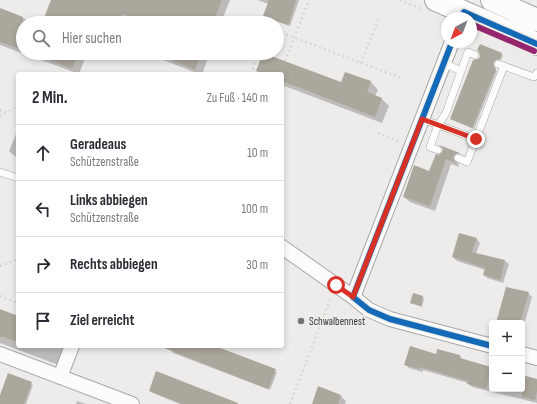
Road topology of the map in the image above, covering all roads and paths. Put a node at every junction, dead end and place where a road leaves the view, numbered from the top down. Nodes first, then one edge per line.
1 (309, 0) edge
2 (436, 0) edge
3 (492, 0) edge
4 (465, 10) edge
5 (378, 20) dead end
6 (537, 20) edge
7 (284, 34) edge
8 (295, 38) junction
9 (537, 44) edge
10 (450, 48) edge
11 (475, 55) dead end
12 (256, 60) edge
13 (285, 61) dead end
14 (361, 63) junction
15 (444, 63) junction
16 (461, 71) junction
17 (252, 72) edge
18 (537, 74) edge
19 (401, 78) dead end
20 (16, 107) edge
21 (0, 110) edge
22 (6, 112) junction
23 (0, 116) edge
24 (422, 119) junction
25 (438, 125) junction
26 (378, 133) dead end
27 (476, 139) junction
28 (411, 147) junction
29 (438, 150) dead end
30 (458, 158) dead end
31 (0, 172) edge
32 (16, 177) edge
33 (284, 248) edge
34 (16, 260) edge
35 (0, 266) edge
36 (336, 285) junction
37 (0, 296) edge
38 (353, 297) junction
39 (16, 302) edge
40 (489, 345) edge
41 (71, 348) edge
42 (0, 354) edge
43 (525, 355) edge
44 (537, 358) edge
45 (60, 377) junction
46 (132, 404) edge
47 (290, 404) edge

1 - 8 path
2 - 4 main road
3 - 6 main road
4 - 9 main road
5 - 14 path
7 - 8 path
8 - 13 path
8 - 14 path
10 - 15 street
11 - 16 lane
12 - 17 path
14 - 19 path
15 - 16 lane
15 - 24 street
16 - 25 lane
18 - 27 lane
20 - 22 path
21 - 22 path
22 - 23 path
24 - 25 lane
24 - 28 street
25 - 27 lane
25 - 29 lane
26 - 28 path
27 - 30 lane
28 - 38 street
31 - 32 lane
33 - 36 street
34 - 35 path
36 - 38 street
36 - 47 path
37 - 39 path
38 - 40 street
41 - 45 street
42 - 45 street
43 - 44 street
45 - 46 street

